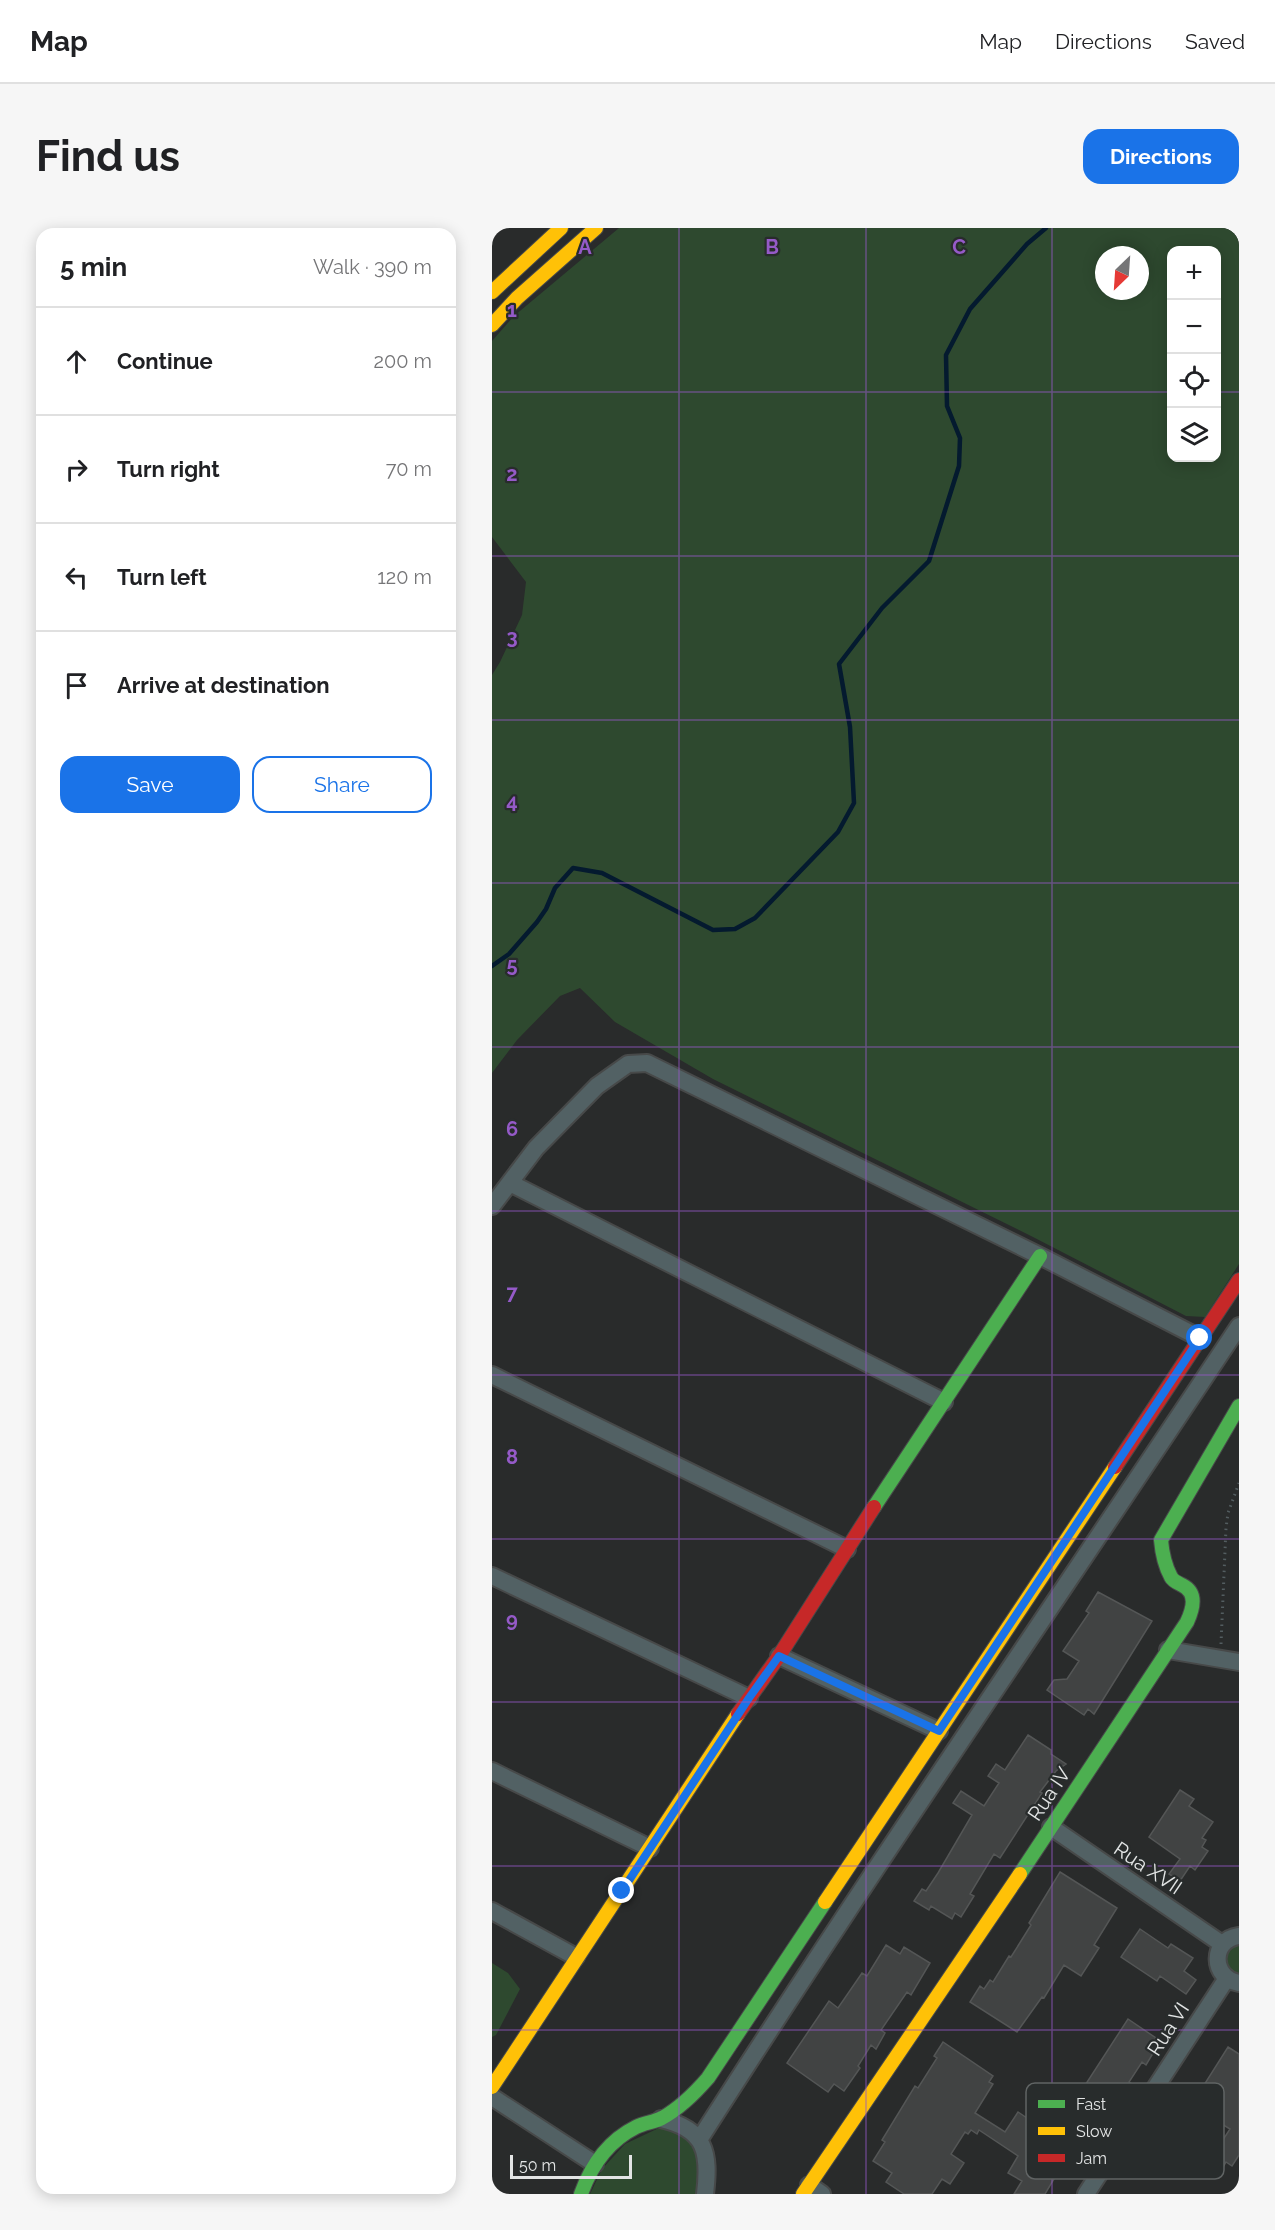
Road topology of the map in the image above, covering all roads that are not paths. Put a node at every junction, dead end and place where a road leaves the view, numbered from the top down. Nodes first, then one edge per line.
1 (561, 228) edge
2 (596, 228) edge
3 (492, 292) edge
4 (492, 324) edge
5 (510, 1183) junction
6 (492, 1206) edge
7 (1040, 1256) junction
8 (1236, 1291) edge
9 (1239, 1326) edge
10 (1200, 1338) junction
11 (1190, 1354) junction
12 (1211, 1368) junction
13 (492, 1375) edge
14 (944, 1402) junction
15 (1239, 1406) edge
16 (847, 1549) junction
17 (492, 1576) edge
18 (1168, 1650) junction
19 (779, 1656) junction
20 (1239, 1662) edge
21 (749, 1698) junction
22 (939, 1731) junction
23 (492, 1771) edge
24 (1051, 1827) junction
25 (650, 1848) junction
26 (492, 1911) edge
27 (1239, 1936) edge
28 (1222, 1944) junction
29 (576, 1957) junction
30 (1233, 1981) edge
31 (1163, 2083) edge
32 (492, 2087) edge
33 (492, 2097) edge
34 (661, 2119) junction
35 (699, 2140) junction
36 (595, 2164) junction
37 (1096, 2179) edge
38 (811, 2191) edge
39 (581, 2194) edge
40 (705, 2194) edge
41 (1086, 2194) edge

1 - 3 street
2 - 4 street
5 - 6 street
5 - 7 street
5 - 14 street
7 - 10 street
7 - 14 street
8 - 10 street
9 - 12 street
10 - 11 street
11 - 12 street
11 - 22 street
12 - 35 street
13 - 16 street
14 - 16 street
15 - 18 street, Rua IV
16 - 19 street
17 - 21 street
18 - 20 street
18 - 24 street, Rua IV
19 - 21 street
19 - 22 street
21 - 25 street
22 - 34 street
23 - 25 street
24 - 28 street, Rua XVII
24 - 38 street, Rua IV
25 - 29 street
26 - 29 street
27 - 28 street
28 - 30 street
29 - 32 street
30 - 31 street, Rua VI
33 - 36 street
34 - 35 street
34 - 36 street
35 - 40 street
36 - 39 street
37 - 41 street, Rua VI

